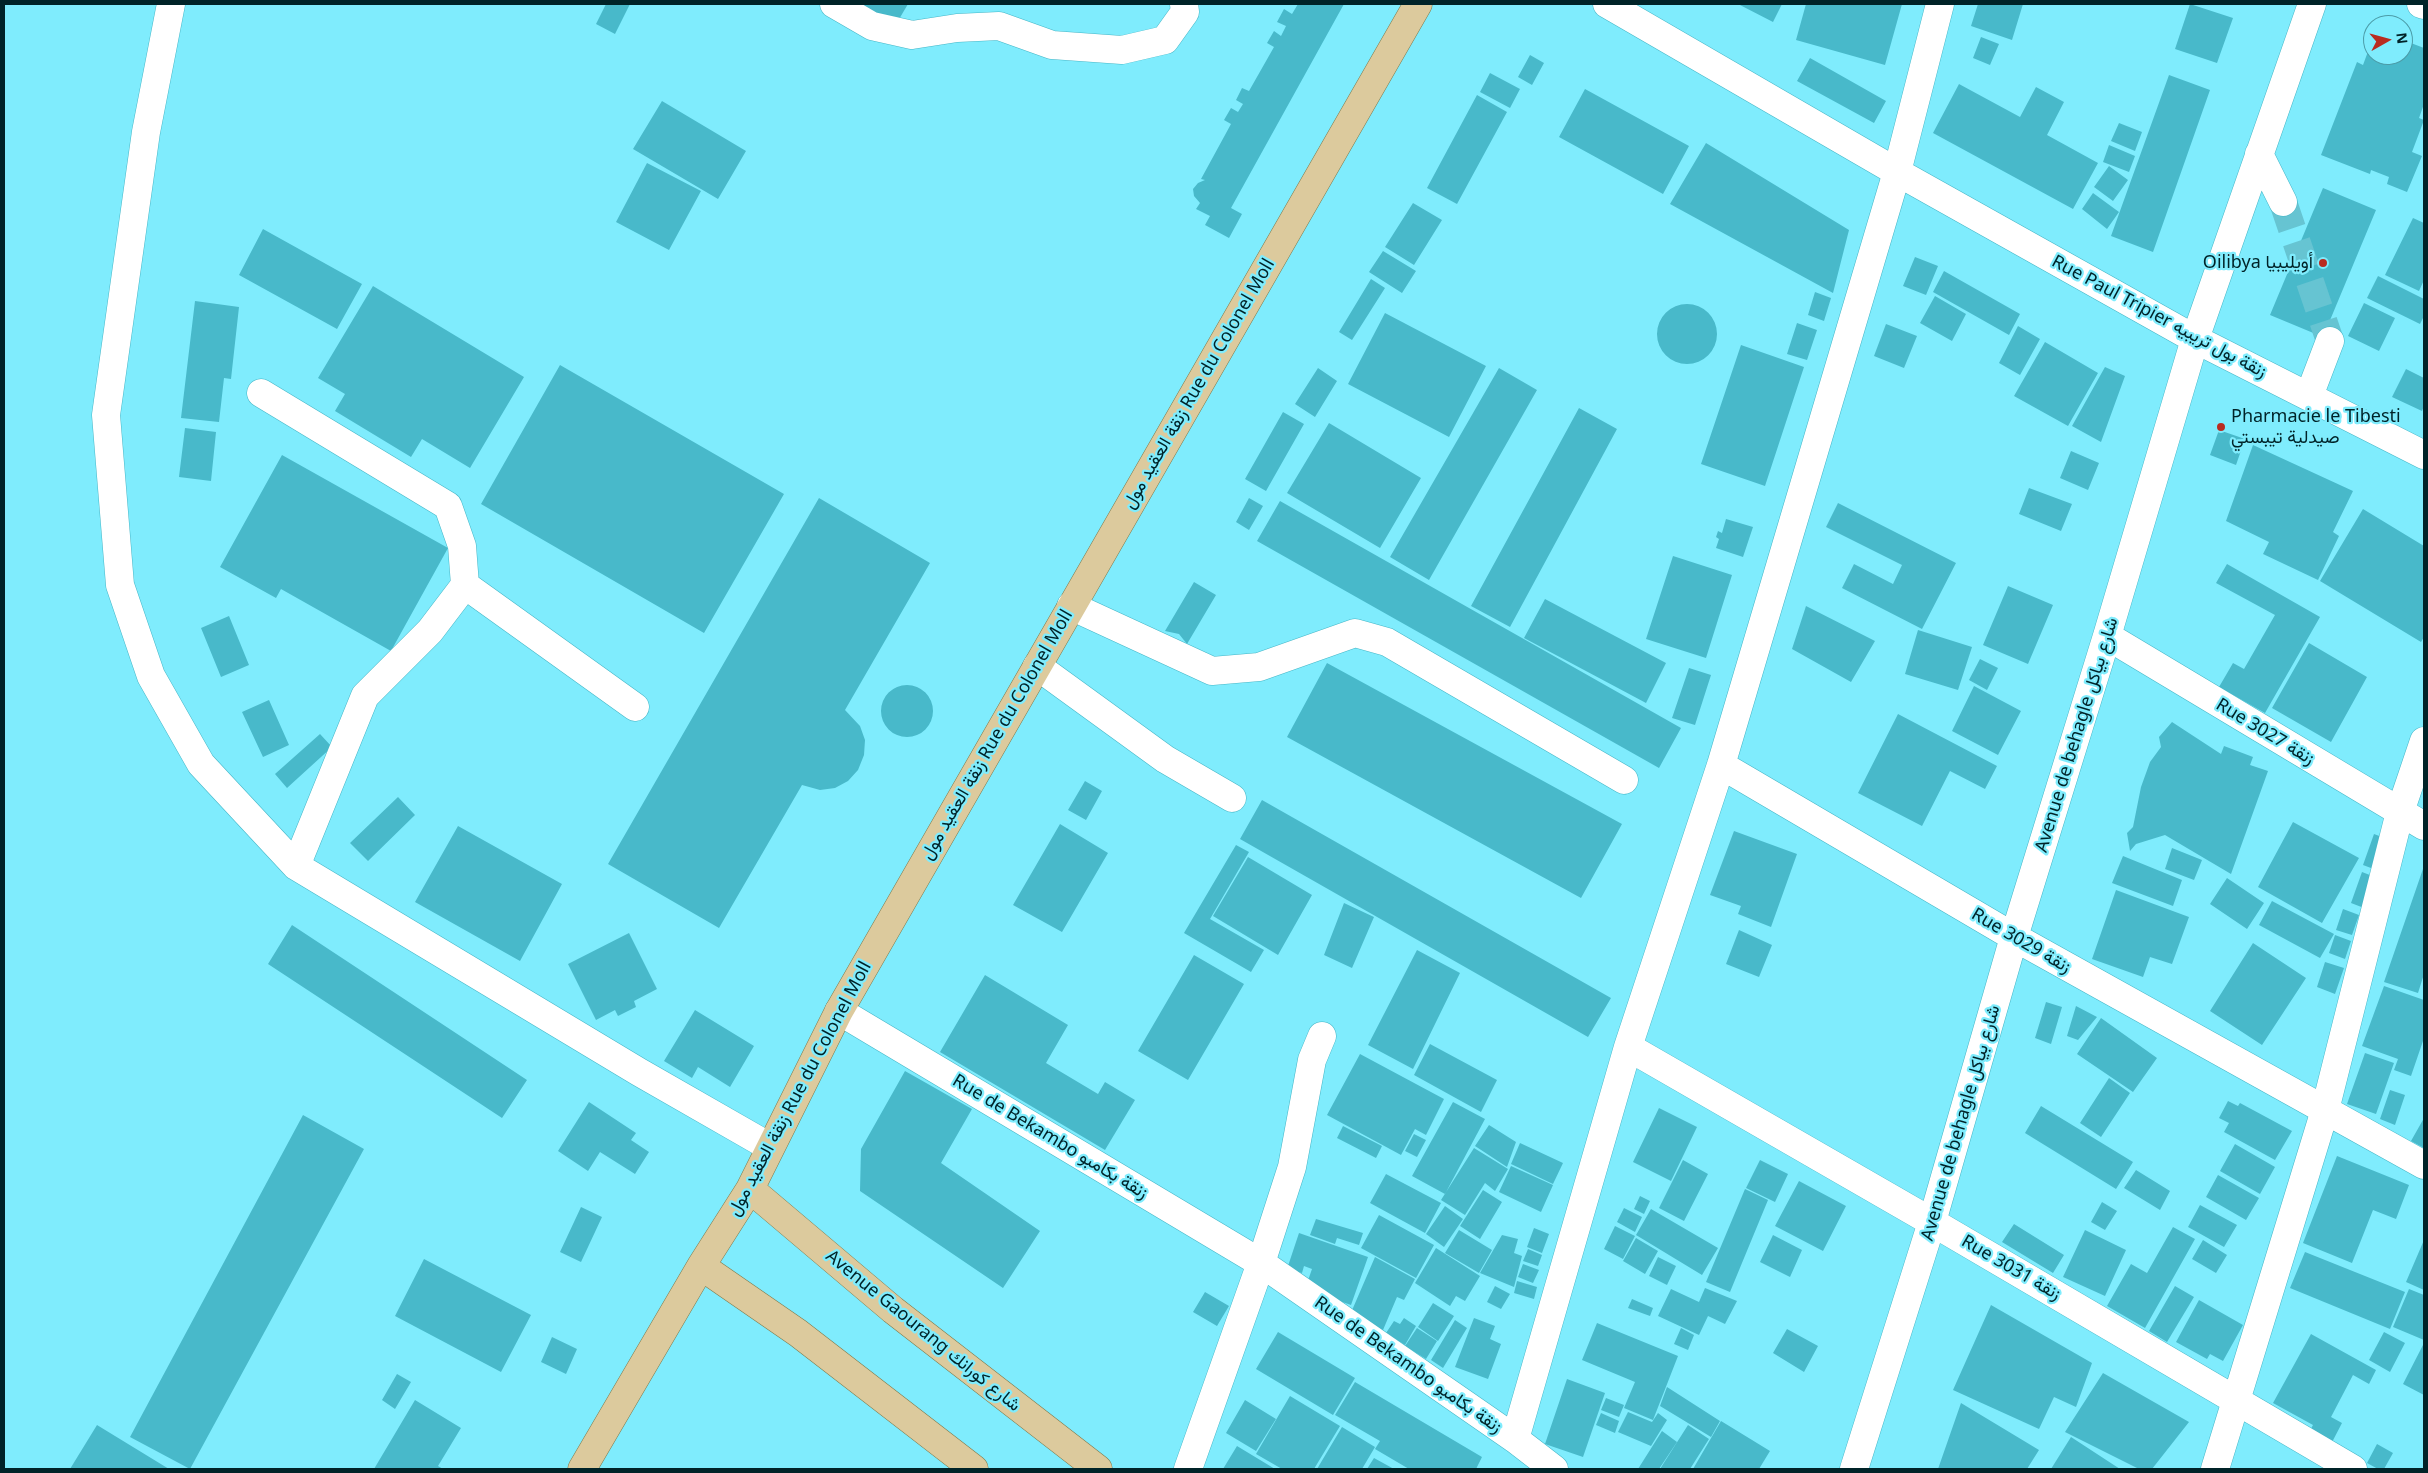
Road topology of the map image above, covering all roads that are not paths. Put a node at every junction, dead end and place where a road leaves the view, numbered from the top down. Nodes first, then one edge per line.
1 (171, 4) edge
2 (834, 4) edge
3 (1184, 4) edge
4 (1418, 4) edge
5 (1607, 4) edge
6 (1940, 4) edge
7 (2312, 4) edge
8 (2259, 154) junction
9 (1897, 172) junction
10 (2283, 202) tunnel mouth
11 (2195, 338) junction
12 (2330, 340) tunnel mouth
13 (261, 393) dead end
14 (2309, 396) junction
15 (2424, 455) edge
16 (465, 585) junction
17 (1072, 606) junction
18 (2107, 636) junction
19 (1037, 666) junction
20 (635, 707) dead end
21 (2424, 741) edge
22 (1722, 765) junction
23 (1624, 780) dead end
24 (1232, 798) dead end
25 (2400, 812) junction
26 (2424, 826) edge
27 (296, 866) junction
28 (2014, 938) junction
29 (839, 1011) junction
30 (1322, 1036) dead end
31 (1628, 1047) junction
32 (2325, 1110) junction
33 (770, 1147) junction
34 (2424, 1166) edge
35 (750, 1189) junction
36 (1932, 1222) junction
37 (1261, 1263) junction
38 (700, 1266) junction
39 (2237, 1399) junction
40 (1515, 1440) junction
41 (582, 1469) edge
42 (974, 1469) edge
43 (1098, 1469) edge
44 (1188, 1469) edge
45 (1554, 1469) edge
46 (1854, 1469) edge
47 (2215, 1469) edge
48 (2353, 1469) edge

1 - 27 street
2 - 3 street
4 - 17 main road, زنقة العقيد مول Rue du Colonel Moll
5 - 9 street, Rue Paul Tripier زنقة بول تريبيه
6 - 9 street
7 - 8 street, Avenue de behagle شارع بياكل
8 - 10 street
8 - 11 street, Avenue de behagle شارع بياكل
9 - 11 street, Rue Paul Tripier زنقة بول تريبيه
9 - 22 street
11 - 14 street, Rue Paul Tripier زنقة بول تريبيه
11 - 18 street, Avenue de behagle شارع بياكل
12 - 14 street
13 - 16 street
14 - 15 street, Rue Paul Tripier زنقة بول تريبيه
16 - 20 street
16 - 27 street
17 - 19 main road, زنقة العقيد مول Rue du Colonel Moll
17 - 23 street
18 - 25 street, Rue 3027 زنقة
18 - 28 street, Avenue de behagle شارع بياكل
19 - 24 street
19 - 29 main road, زنقة العقيد مول Rue du Colonel Moll
21 - 25 street
22 - 28 street, Rue 3029 زنقة
22 - 31 street
25 - 26 street, Rue 3027 زنقة
25 - 32 street
27 - 33 street
28 - 32 street, Rue 3029 زنقة
28 - 36 street, Avenue de behagle شارع بياكل
29 - 33 main road, زنقة العقيد مول Rue du Colonel Moll
29 - 37 street, Rue de Bekambo زنقة بكامبو
30 - 37 street
31 - 36 street, Rue 3031 زنقة
31 - 40 street
32 - 34 street, Rue 3029 زنقة
32 - 39 street
33 - 35 main road, زنقة العقيد مول Rue du Colonel Moll
35 - 38 main road, زنقة العقيد مول Rue du Colonel Moll
35 - 43 main road, Avenue Gaourang شارع كورانك
36 - 39 street, Rue 3031 زنقة
36 - 46 street, Avenue de behagle شارع بياكل
37 - 40 street, Rue de Bekambo زنقة بكامبو
37 - 44 street
38 - 41 main road, زنقة العقيد مول Rue du Colonel Moll
38 - 42 main road
39 - 47 street
39 - 48 street, Rue 3031 زنقة
40 - 45 street, Rue de Bekambo زنقة بكامبو

